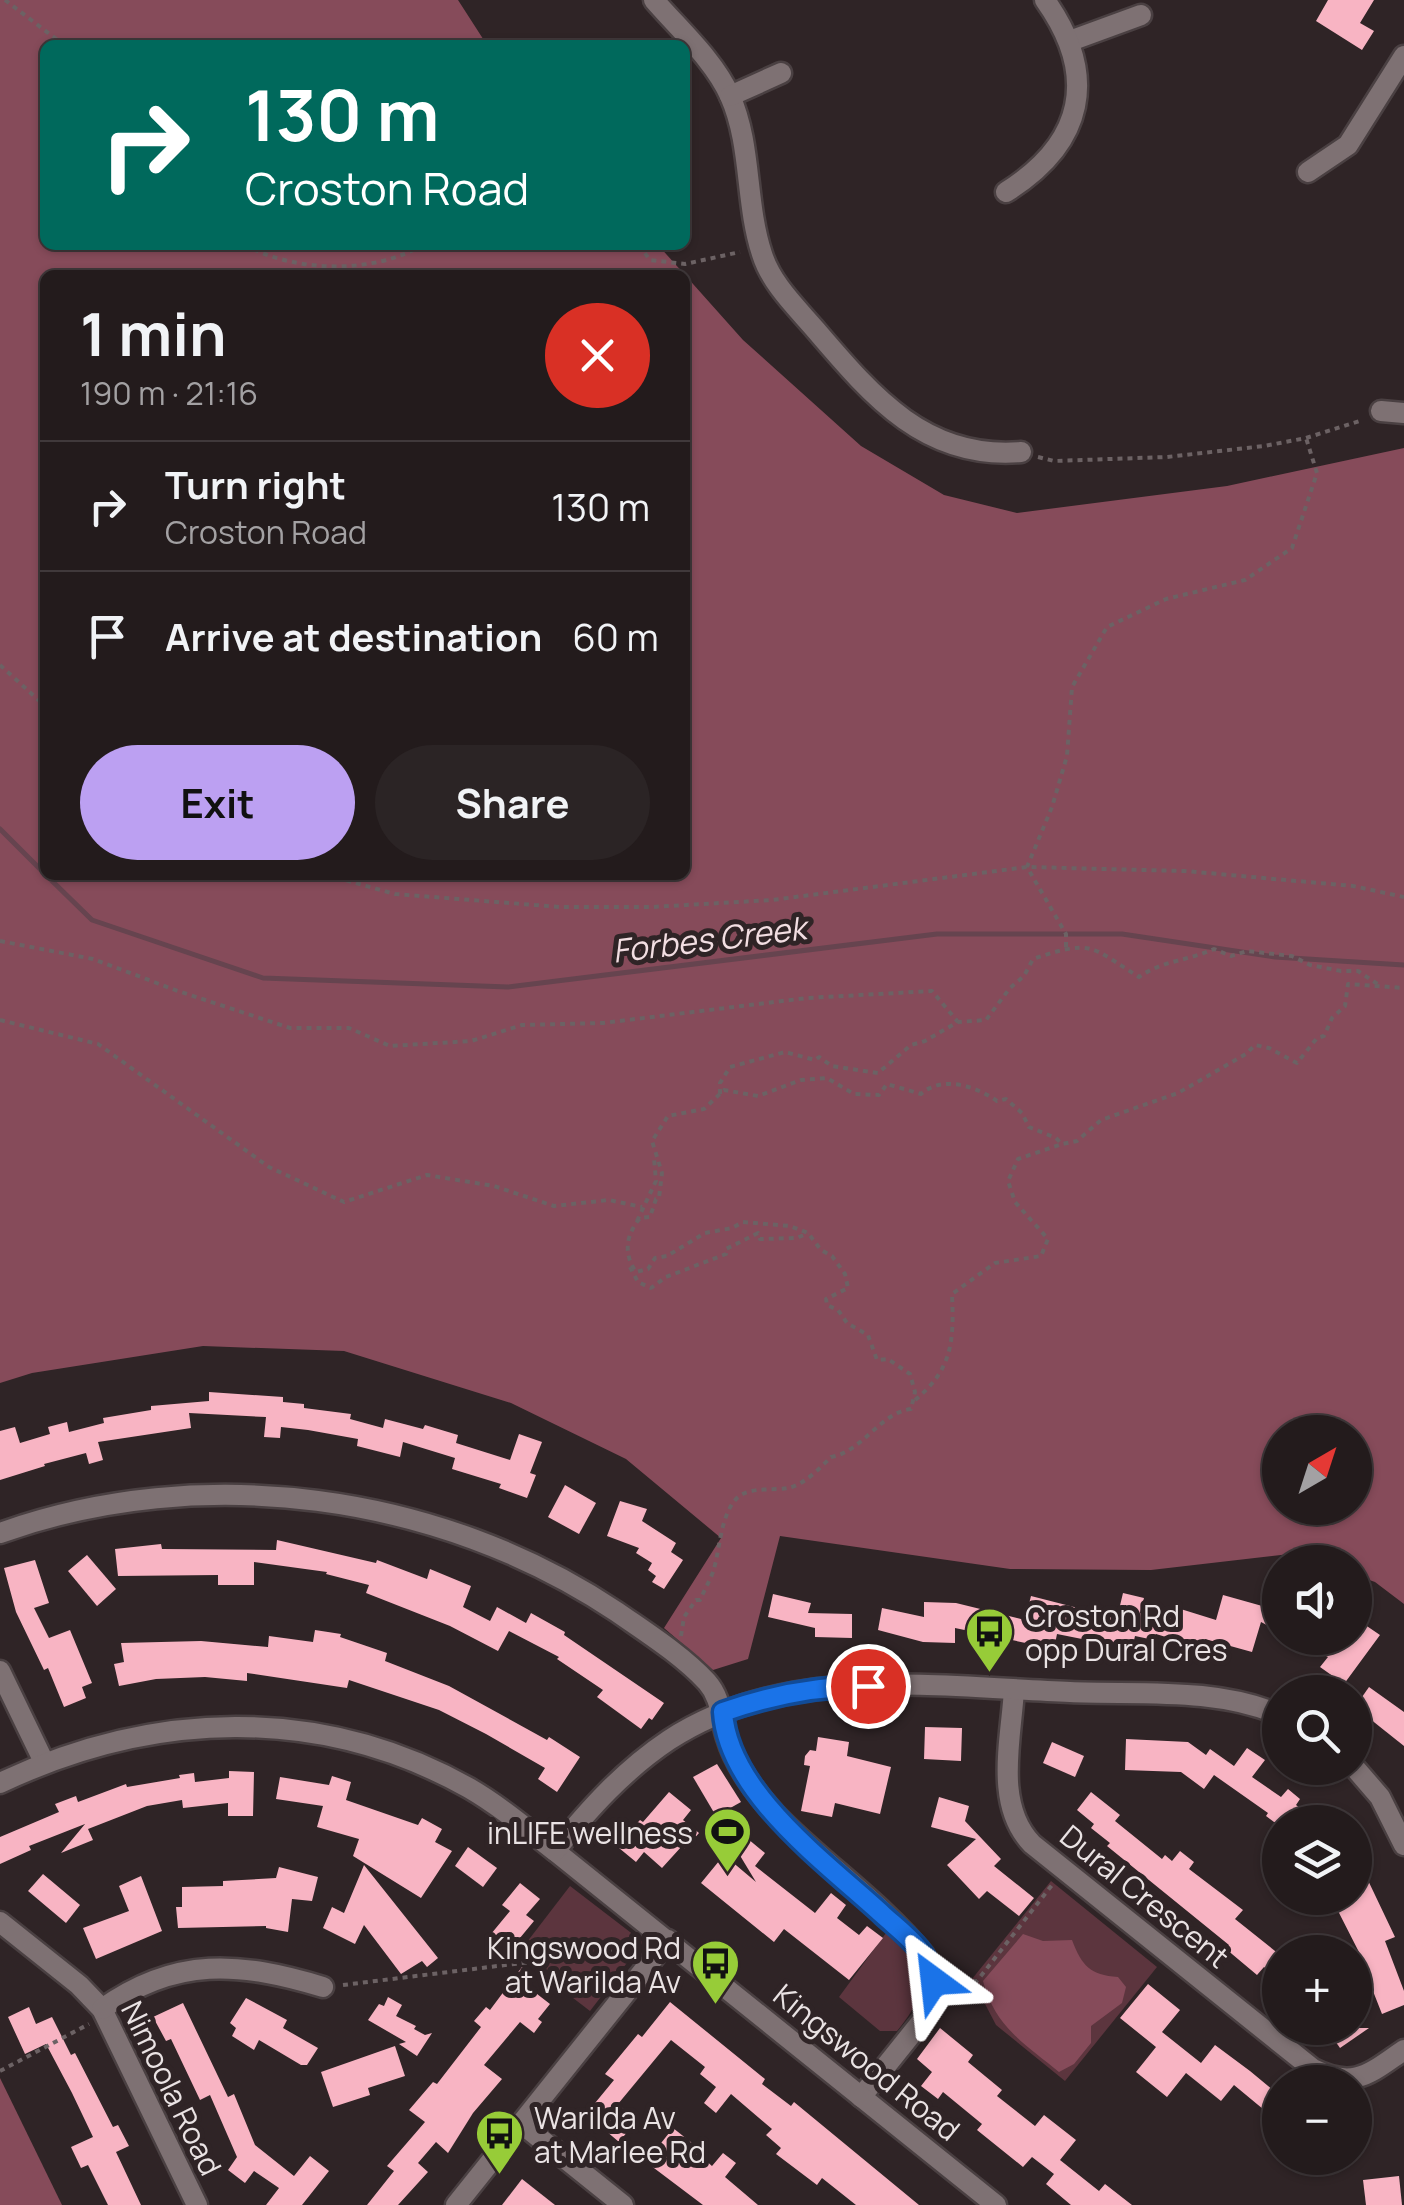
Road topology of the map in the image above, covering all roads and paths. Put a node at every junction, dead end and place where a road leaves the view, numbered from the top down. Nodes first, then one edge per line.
1 (6, 0) edge
2 (654, 0) edge
3 (1045, 0) edge
4 (1140, 15) dead end
5 (58, 40) edge
6 (689, 40) edge
7 (690, 41) edge
8 (1070, 41) junction
9 (1404, 56) edge
10 (781, 73) dead end
11 (730, 96) junction
12 (1308, 172) dead end
13 (1006, 192) dead end
14 (759, 245) junction
15 (254, 250) edge
16 (414, 250) edge
17 (643, 250) edge
18 (1381, 411) joint
19 (1404, 413) edge
20 (1306, 438) junction
21 (1021, 452) joint
22 (0, 665) edge
23 (40, 701) edge
24 (1027, 868) junction
25 (344, 880) edge
26 (1404, 897) edge
27 (0, 940) edge
28 (1066, 947) junction
29 (1384, 985) junction
30 (1404, 988) edge
31 (0, 1020) edge
32 (958, 1022) junction
33 (720, 1094) junction
34 (652, 1141) junction
35 (1062, 1144) junction
36 (642, 1207) junction
37 (637, 1221) junction
38 (808, 1233) junction
39 (630, 1260) junction
40 (914, 1400) junction
41 (0, 1533) edge
42 (673, 1654) junction
43 (0, 1671) edge
44 (1014, 1690) junction
45 (1262, 1710) edge
46 (723, 1712) junction
47 (44, 1762) junction
48 (0, 1783) edge
49 (1369, 1785) edge
50 (1404, 1845) edge
51 (555, 1851) junction
52 (1064, 1870) junction
53 (0, 1922) edge
54 (668, 1940) junction
55 (934, 1981) junction
56 (323, 1987) joint
57 (102, 2009) junction
58 (1404, 2050) edge
59 (0, 2071) edge
60 (861, 2096) junction
61 (522, 2124) junction
62 (197, 2205) edge
63 (456, 2205) edge
64 (623, 2205) edge
65 (996, 2205) edge

1 - 5 path
2 - 6 street
3 - 8 street
4 - 8 street
7 - 11 street
8 - 13 street
9 - 12 street
10 - 11 street
11 - 14 street
14 - 17 path
14 - 21 street
15 - 16 path
18 - 19 street
18 - 20 path
20 - 21 path
20 - 24 path
22 - 23 path
24 - 25 path
24 - 26 path
24 - 28 path
27 - 32 path
28 - 29 path
28 - 32 path
29 - 30 path
29 - 35 path
31 - 36 path
32 - 33 path
33 - 34 path
33 - 35 path
34 - 36 path
34 - 37 path
35 - 40 path
36 - 37 path
37 - 39 path
38 - 39 path
38 - 39 path
38 - 40 path
40 - 42 path
41 - 42 street
42 - 46 street
43 - 47 street
44 - 45 street
44 - 46 street
44 - 52 street, Dural Crescent
46 - 51 street
46 - 55 street
47 - 48 street, Kingswood Road
47 - 51 street, Kingswood Road
49 - 50 street
51 - 54 street, Kingswood Road
52 - 55 path
52 - 58 street, Dural Crescent
53 - 57 street, Nimoola Road
54 - 56 path
54 - 60 street, Kingswood Road
54 - 61 street
55 - 60 street
56 - 57 street
57 - 59 path
57 - 62 street, Nimoola Road
60 - 65 street, Kingswood Road
61 - 63 street
61 - 64 street

